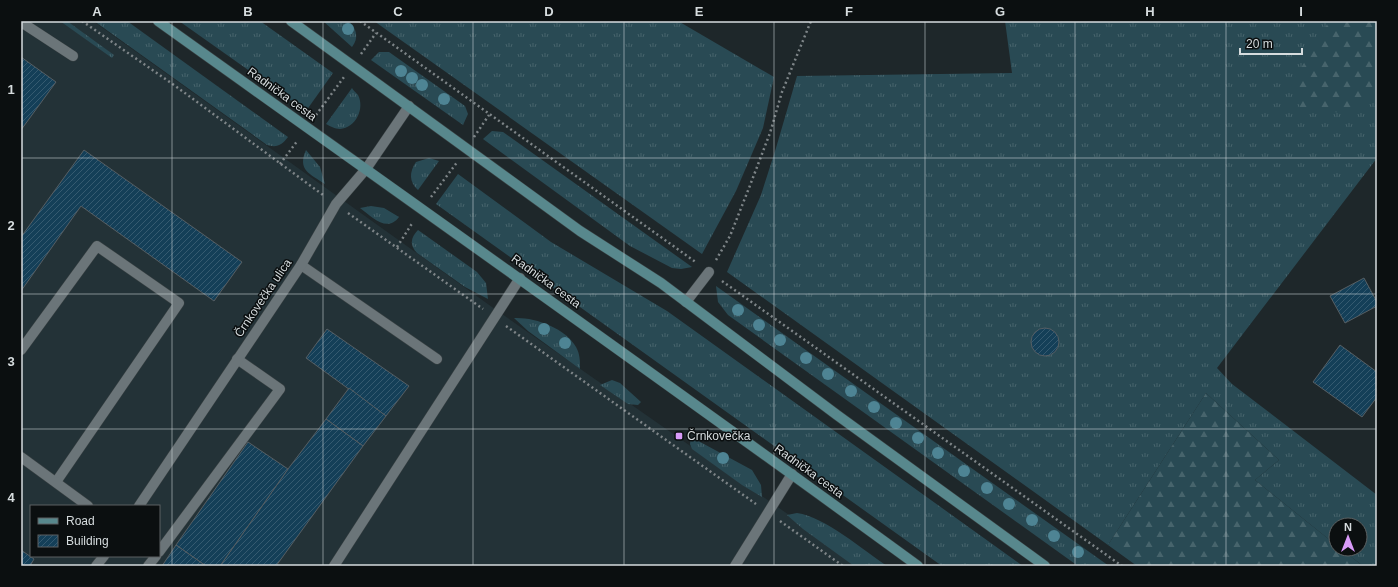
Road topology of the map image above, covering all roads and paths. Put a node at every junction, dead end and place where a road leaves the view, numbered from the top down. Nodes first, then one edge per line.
1 (82, 21) edge
2 (158, 21) edge
3 (291, 21) edge
4 (360, 21) edge
5 (811, 21) edge
6 (21, 22) edge
7 (376, 33) junction
8 (362, 52) dead end
9 (73, 56) dead end
10 (343, 79) dead end
11 (409, 106) junction
12 (490, 115) junction
13 (316, 116) dead end
14 (475, 135) dead end
15 (295, 144) dead end
16 (280, 164) junction
17 (453, 168) dead end
18 (366, 169) junction
19 (324, 195) dead end
20 (430, 198) dead end
21 (347, 212) dead end
22 (413, 221) dead end
23 (397, 247) junction
24 (698, 264) dead end
25 (301, 265) junction
26 (709, 272) joint
27 (520, 278) junction
28 (719, 279) dead end
29 (686, 302) junction
30 (486, 311) dead end
31 (502, 323) dead end
32 (21, 350) edge
33 (237, 360) junction
34 (438, 360) dead end
35 (21, 457) edge
36 (792, 474) junction
37 (56, 482) junction
38 (87, 505) edge
39 (140, 505) edge
40 (760, 507) dead end
41 (778, 519) dead end
42 (160, 551) edge
43 (103, 557) edge
44 (155, 557) edge
45 (96, 566) edge
46 (148, 566) edge
47 (334, 566) edge
48 (735, 566) edge
49 (843, 566) edge
50 (918, 566) edge
51 (1045, 566) edge
52 (1122, 566) edge

1 - 16 path
2 - 18 main road, Radnička cesta
3 - 11 main road
4 - 7 path
5 - 26 path
6 - 9 street
7 - 8 path
7 - 12 path
10 - 13 path
11 - 18 street, Črnkovečka ulica
11 - 29 main road
12 - 14 path
12 - 24 path
15 - 16 path
16 - 19 path
17 - 20 path
18 - 25 street, Črnkovečka ulica
18 - 27 main road, Radnička cesta
21 - 23 path
22 - 23 path
23 - 30 path
25 - 33 street, Črnkovečka ulica
25 - 34 street
26 - 29 street
27 - 36 main road, Radnička cesta
27 - 47 street
28 - 52 path
29 - 51 main road
31 - 40 path
32 - 37 street
33 - 39 street, Črnkovečka ulica
33 - 42 street
35 - 37 street
36 - 48 street
36 - 50 main road, Radnička cesta
37 - 38 street
41 - 49 path
43 - 45 street
44 - 46 street

